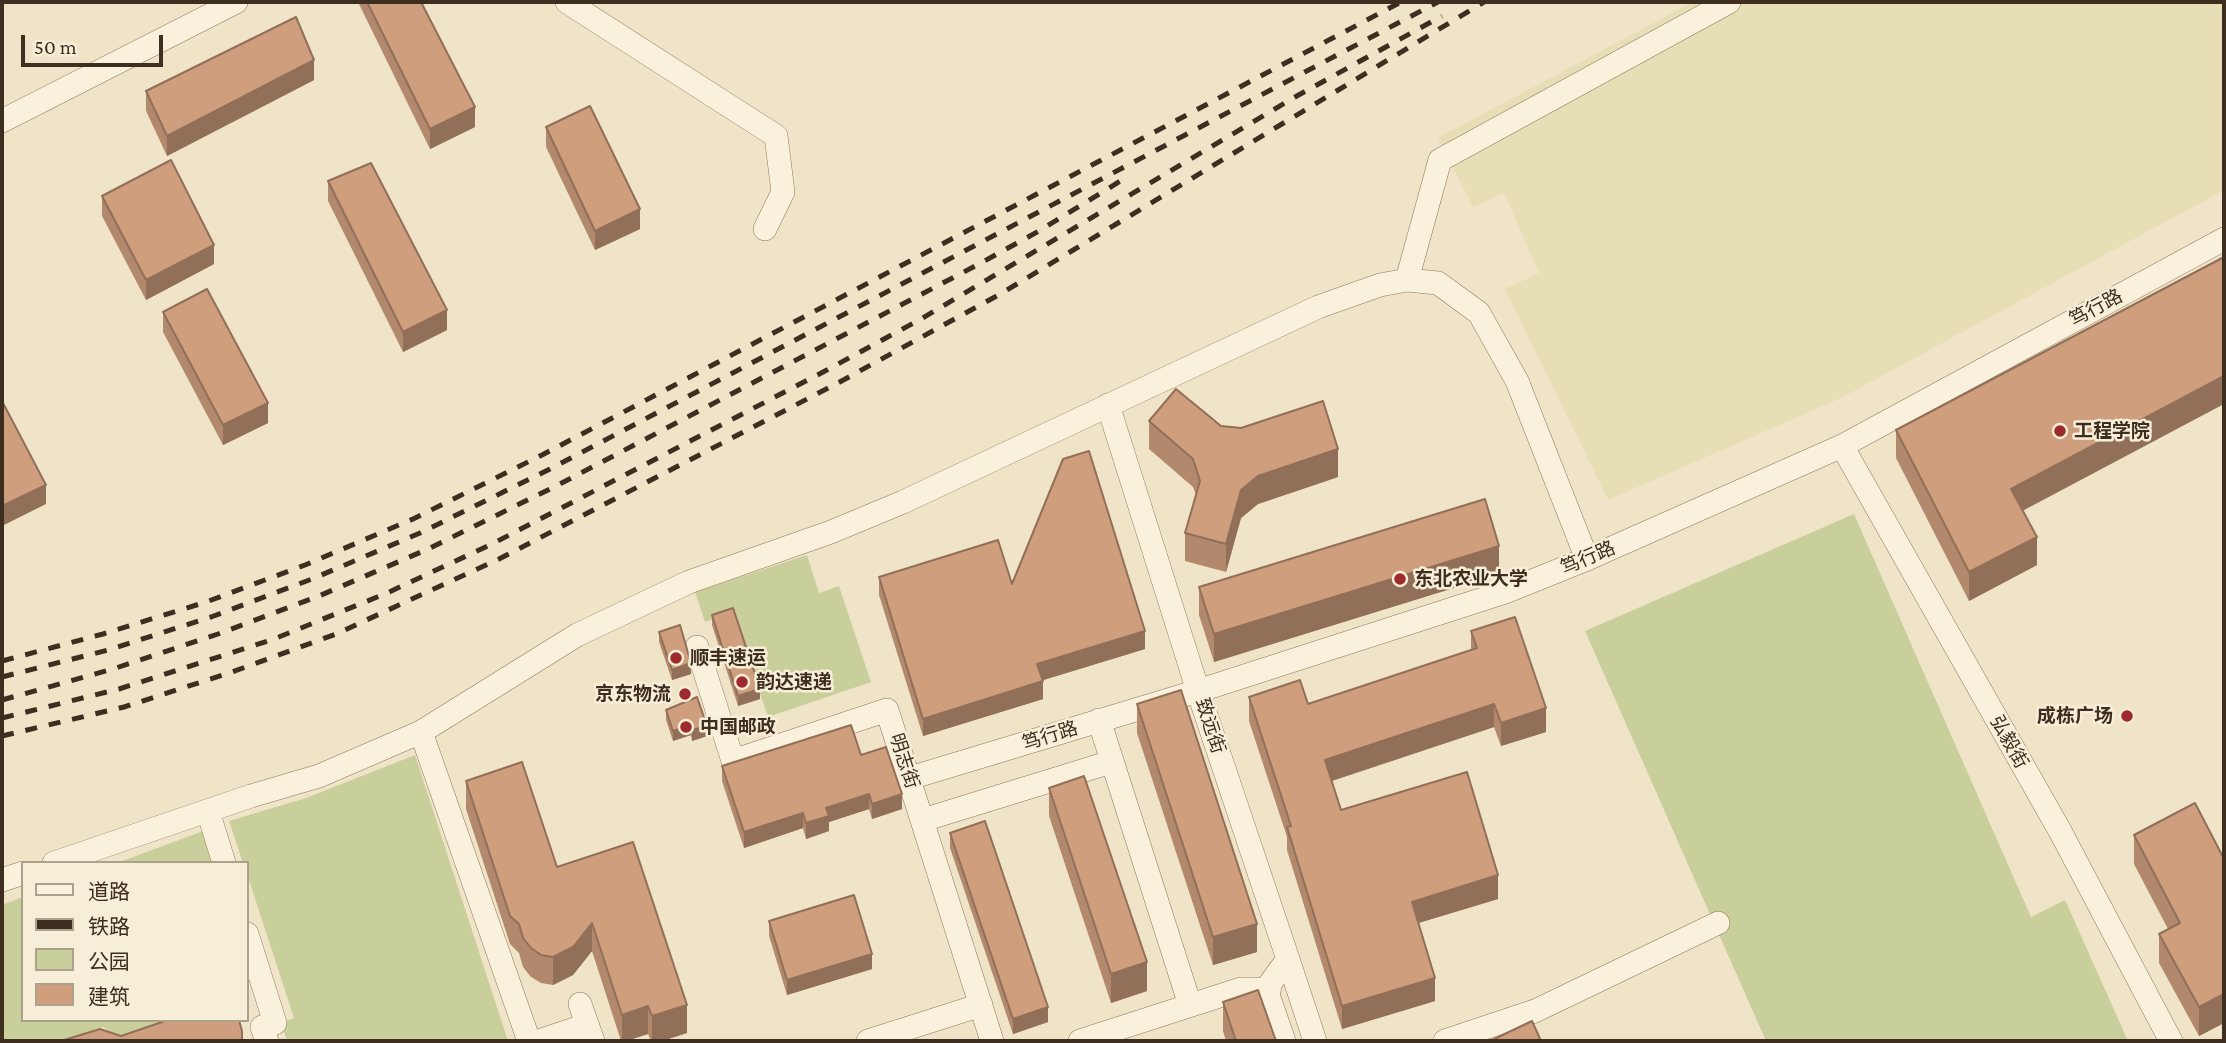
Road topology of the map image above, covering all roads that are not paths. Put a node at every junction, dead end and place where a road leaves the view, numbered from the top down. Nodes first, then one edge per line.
1 (236, 2) edge
2 (567, 2) edge
3 (1729, 2) edge
4 (2, 121) edge
5 (765, 229) dead end
6 (2224, 239) edge
7 (1408, 280) junction
8 (1108, 405) junction
9 (1842, 446) junction
10 (1587, 559) junction
11 (697, 646) dead end
12 (1198, 691) junction
13 (1099, 720) junction
14 (421, 732) junction
15 (1111, 762) junction
16 (910, 778) junction
17 (208, 811) junction
18 (923, 820) junction
19 (60, 861) edge
20 (223, 861) edge
21 (21, 874) edge
22 (2, 880) edge
23 (1718, 923) dead end
24 (248, 937) edge
25 (1287, 959) junction
26 (1268, 995) junction
27 (981, 1005) junction
28 (1190, 1005) junction
29 (587, 1023) edge
30 (267, 1041) edge
31 (528, 1041) edge
32 (538, 1041) edge
33 (868, 1041) edge
34 (992, 1041) edge
35 (1080, 1041) edge
36 (1284, 1041) edge
37 (1315, 1041) edge
38 (1445, 1041) edge
39 (2171, 1041) edge

1 - 4 street
2 - 5 street
3 - 7 street
6 - 9 street, 笃行路
7 - 8 street
7 - 10 street
8 - 12 street, 致远街
8 - 14 street
9 - 10 street, 笃行路
9 - 39 street, 弘毅街
10 - 12 street, 笃行路
11 - 16 street, 明志街
12 - 13 street, 笃行路
12 - 25 street, 致远街
13 - 15 street
13 - 16 street, 笃行路
14 - 17 street
14 - 31 street
15 - 18 street
15 - 28 street
16 - 18 street, 明志街
17 - 19 street
17 - 20 street
18 - 27 street, 明志街
21 - 22 street
23 - 38 street
24 - 30 street
25 - 26 street
25 - 37 street, 致远街
26 - 28 street
26 - 36 street
27 - 33 street
27 - 34 street, 明志街
28 - 35 street
29 - 32 street

